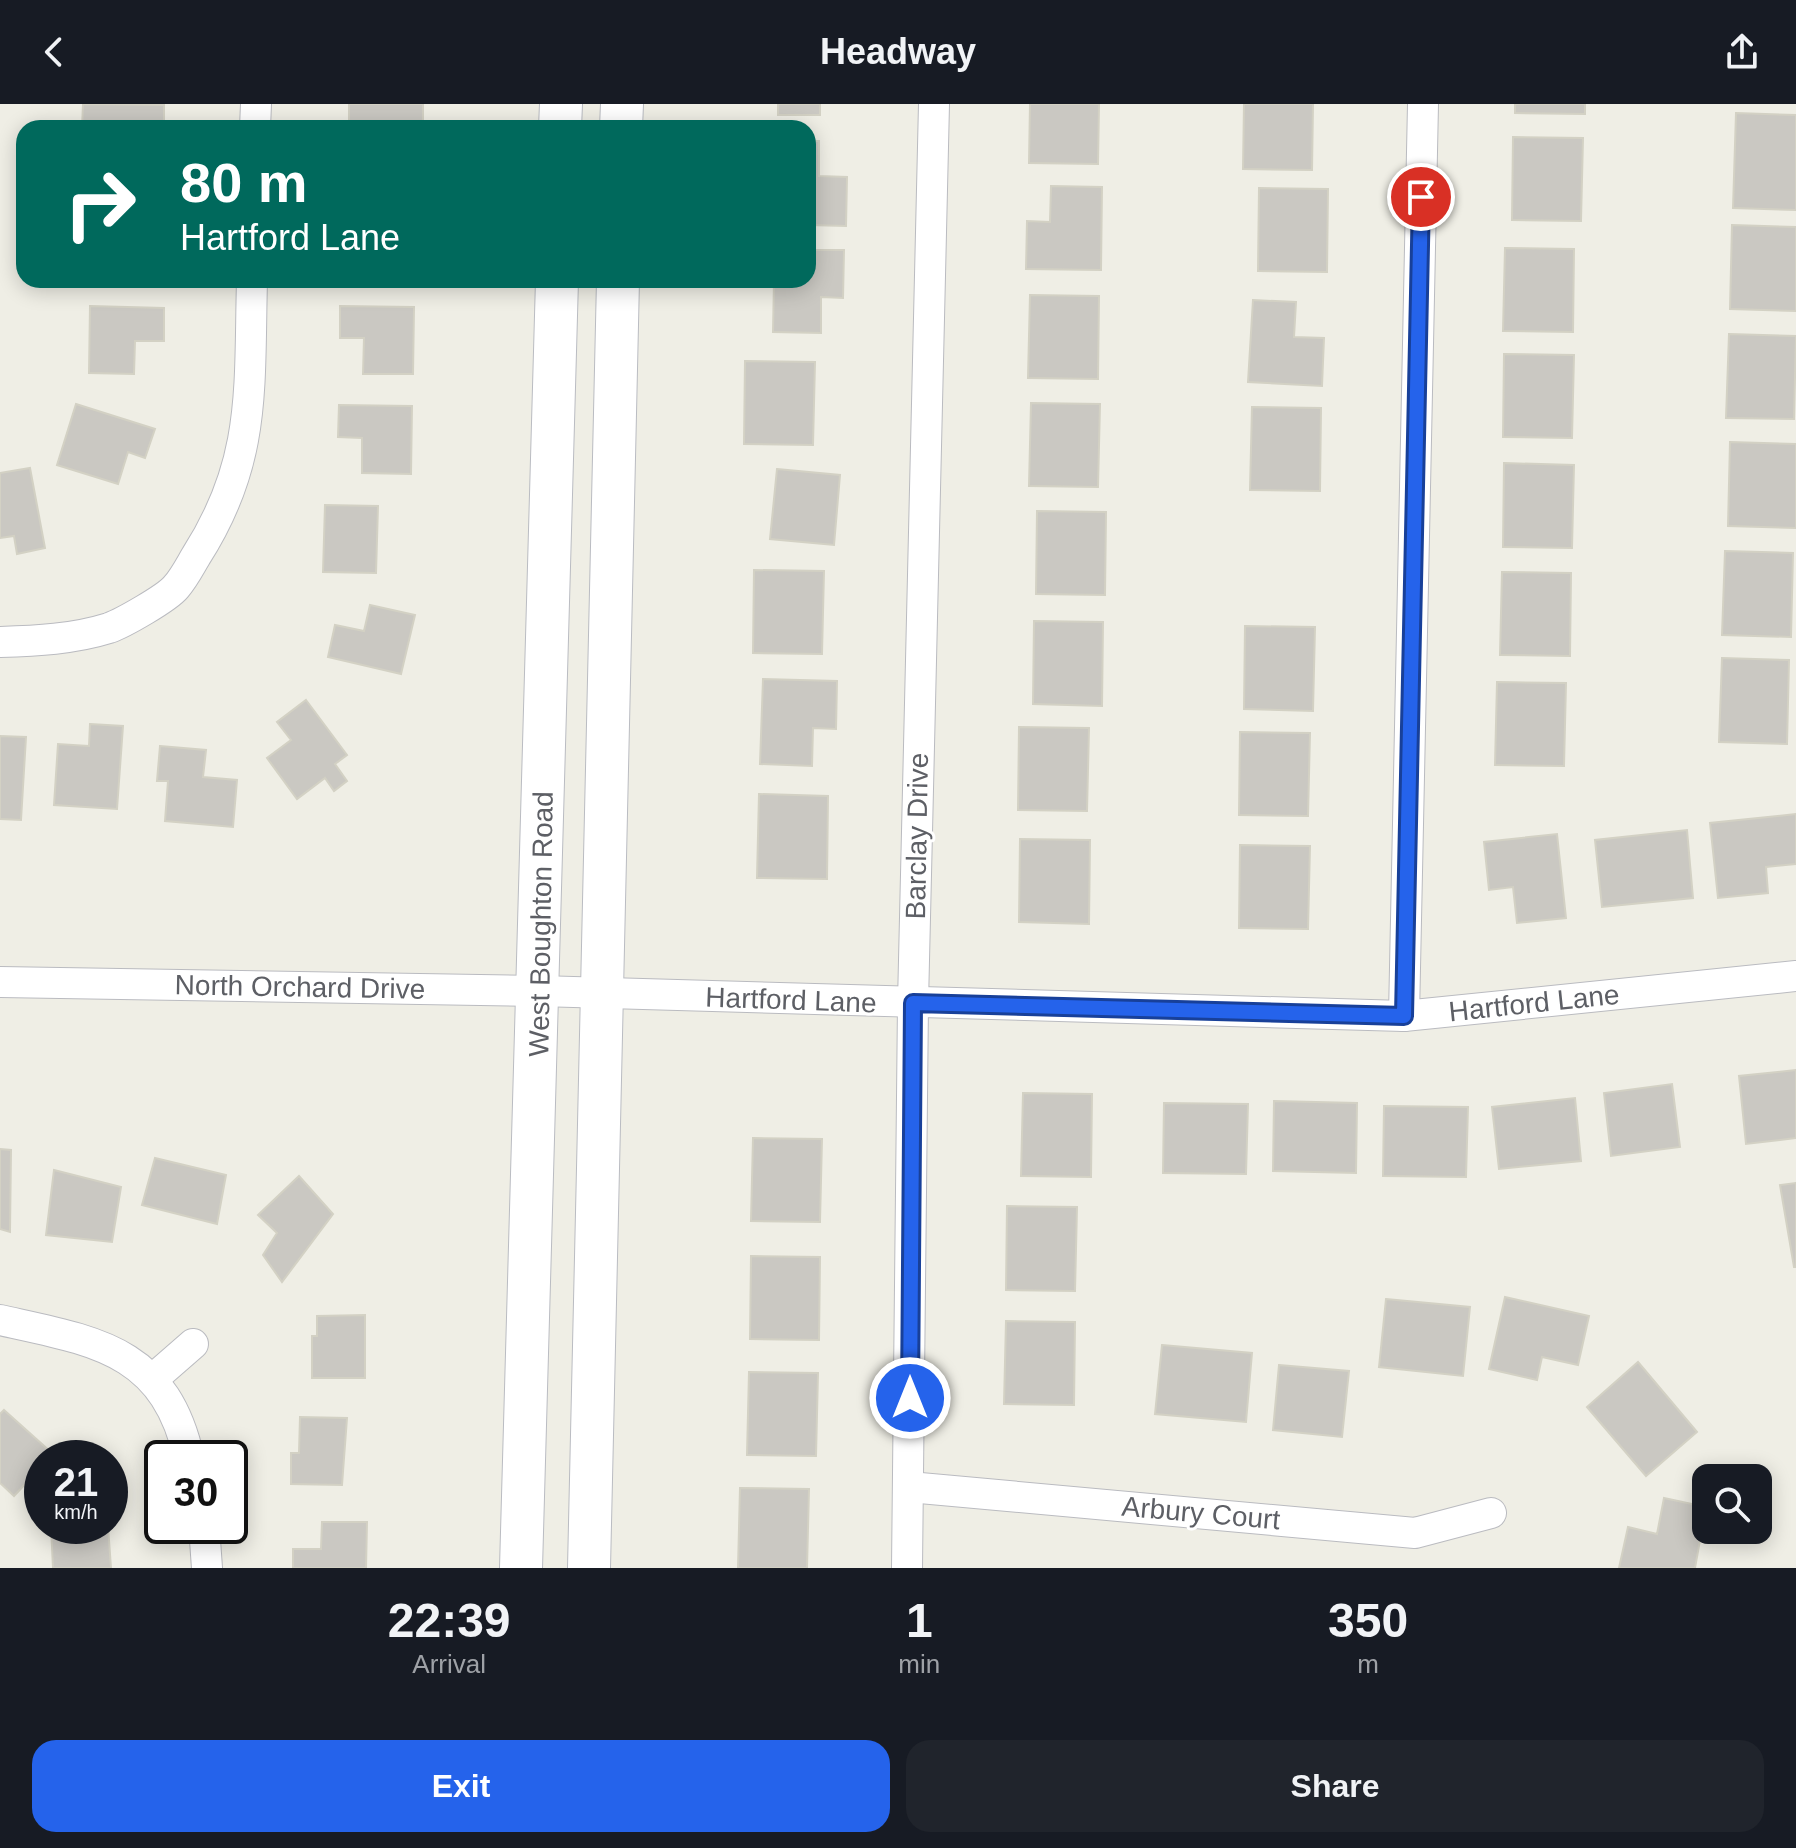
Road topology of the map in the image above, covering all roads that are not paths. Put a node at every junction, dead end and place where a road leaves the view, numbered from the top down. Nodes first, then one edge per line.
1 (934, 104) edge
2 (1423, 104) edge
3 (252, 288) edge
4 (557, 288) edge
5 (618, 288) edge
6 (0, 642) edge
7 (1796, 976) edge
8 (0, 982) edge
9 (539, 991) junction
10 (600, 994) junction
11 (913, 1003) junction
12 (1404, 1016) junction
13 (0, 1320) edge
14 (193, 1344) dead end
15 (154, 1378) junction
16 (185, 1440) edge
17 (909, 1487) junction
18 (1491, 1513) dead end
19 (205, 1544) edge
20 (207, 1568) edge
21 (521, 1568) edge
22 (589, 1568) edge
23 (907, 1568) edge

1 - 11 street, Barclay Drive
2 - 12 street
3 - 6 street
4 - 9 main road, West Boughton Road
5 - 10 main road
7 - 12 street, Hartford Lane
8 - 9 street, North Orchard Drive
9 - 10 street, North Orchard Drive
9 - 21 main road, West Boughton Road
10 - 11 street, Hartford Lane
10 - 22 main road
11 - 12 street, Hartford Lane
11 - 17 street, Barclay Drive
13 - 15 street
14 - 15 street
15 - 16 street
17 - 18 street, Arbury Court
17 - 23 street, Barclay Drive
19 - 20 street

